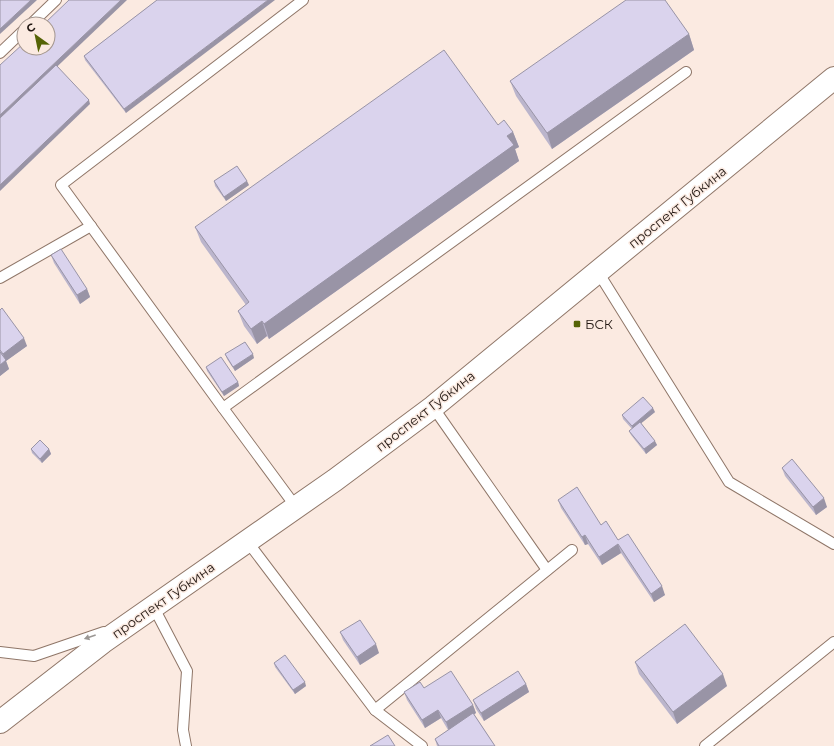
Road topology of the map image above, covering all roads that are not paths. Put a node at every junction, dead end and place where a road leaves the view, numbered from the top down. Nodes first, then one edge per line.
1 (56, 0) edge
2 (303, 0) edge
3 (39, 16) edge
4 (16, 38) edge
5 (0, 53) edge
6 (686, 72) dead end
7 (834, 78) edge
8 (91, 226) junction
9 (598, 272) junction
10 (0, 278) edge
11 (433, 407) junction
12 (223, 408) junction
13 (296, 507) junction
14 (247, 541) junction
15 (834, 544) edge
16 (572, 550) dead end
17 (547, 570) junction
18 (153, 606) junction
19 (127, 625) junction
20 (834, 642) edge
21 (1, 653) edge
22 (375, 710) junction
23 (0, 722) edge
24 (186, 746) edge
25 (422, 746) edge
26 (705, 746) edge

1 - 3 lane
2 - 8 lane
4 - 5 lane
6 - 12 lane
7 - 9 street, проспект Губкина
8 - 10 lane
8 - 12 lane
9 - 11 street, проспект Губкина
9 - 15 lane
11 - 13 street, проспект Губкина
11 - 17 lane
12 - 13 lane
13 - 14 street, проспект Губкина
14 - 18 street, проспект Губкина
14 - 22 lane
16 - 17 lane
17 - 22 lane
18 - 19 street, проспект Губкина
18 - 24 lane
19 -> 21 lane
19 - 23 street, проспект Губкина
20 - 26 lane
22 - 25 lane

